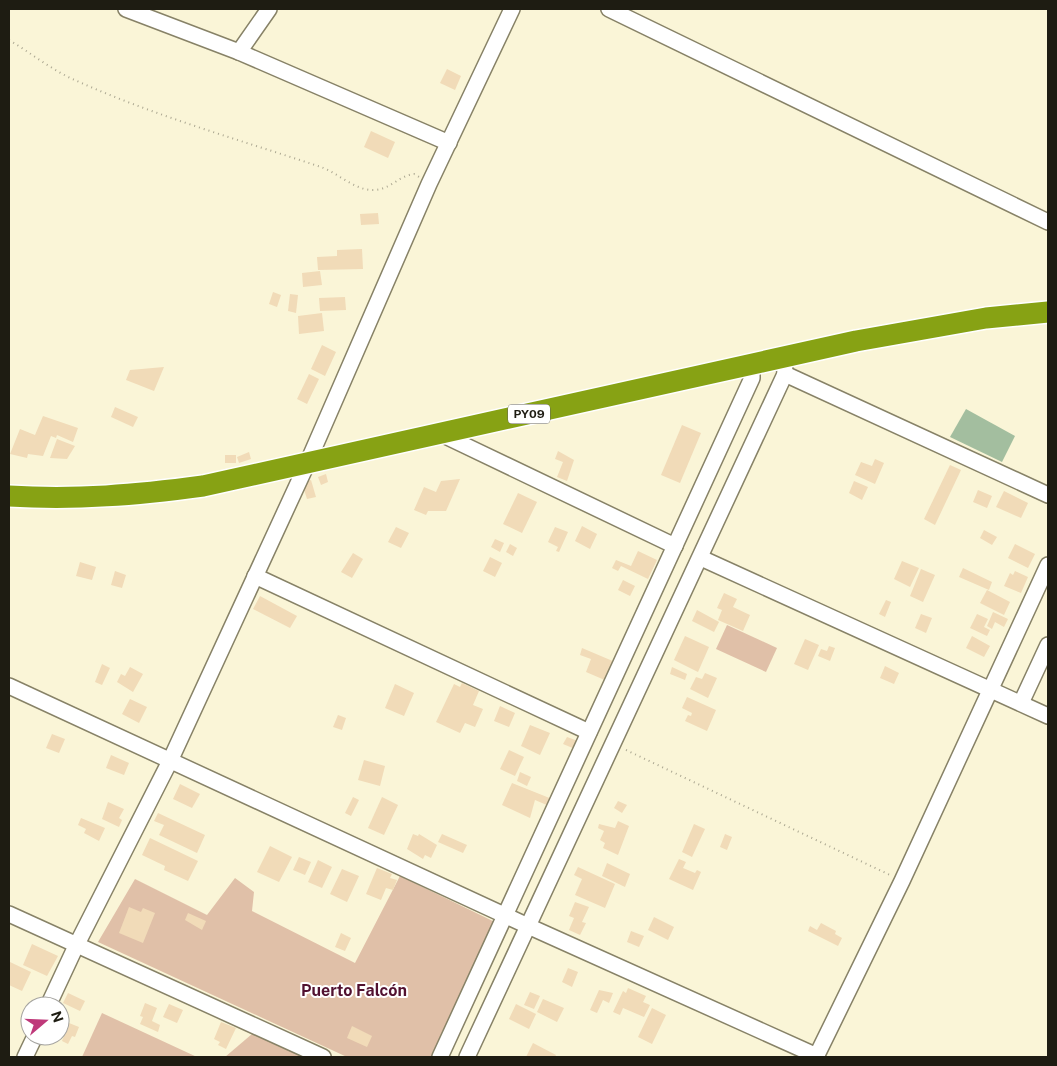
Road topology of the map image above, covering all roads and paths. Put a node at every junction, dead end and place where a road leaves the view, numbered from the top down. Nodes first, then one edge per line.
1 (126, 9) edge
2 (269, 9) edge
3 (512, 9) edge
4 (609, 9) edge
5 (9, 40) edge
6 (239, 52) junction
7 (448, 143) junction
8 (429, 184) junction
9 (1048, 222) edge
10 (1048, 312) edge
11 (752, 364) junction
12 (784, 365) junction
13 (441, 434) junction
14 (307, 464) junction
15 (1048, 495) edge
16 (9, 496) edge
17 (675, 546) junction
18 (701, 558) junction
19 (1048, 565) edge
20 (256, 576) junction
21 (1048, 645) edge
22 (9, 686) edge
23 (991, 689) junction
24 (1021, 703) junction
25 (1048, 716) edge
26 (589, 732) junction
27 (612, 743) junction
28 (170, 761) junction
29 (902, 881) junction
30 (9, 914) edge
31 (505, 915) junction
32 (528, 926) junction
33 (76, 946) junction
34 (53, 996) edge
35 (323, 1057) edge
36 (440, 1057) edge
37 (467, 1057) edge
38 (816, 1057) edge

1 - 6 street
2 - 6 street
3 - 7 street
4 - 9 street
5 - 8 path
6 - 7 street
7 - 8 street
8 - 14 street
10 - 12 highway, PY09
11 - 12 highway, PY09
11 - 13 highway, PY09
11 - 17 street
12 - 15 street
12 - 18 street
13 - 14 highway, PY09
13 - 17 street
14 - 16 highway, PY09
14 - 20 street
17 - 26 street
18 - 23 street
18 - 27 street
19 - 23 street
20 - 26 street
20 - 28 street
21 - 24 street
22 - 28 street
23 - 24 street
23 - 29 street
24 - 25 street
26 - 31 street
27 - 29 path
27 - 32 street
28 - 31 street
28 - 33 street
29 - 38 street
30 - 33 street
31 - 32 street
31 - 36 street
32 - 37 street
32 - 38 street
33 - 34 street
33 - 35 street

